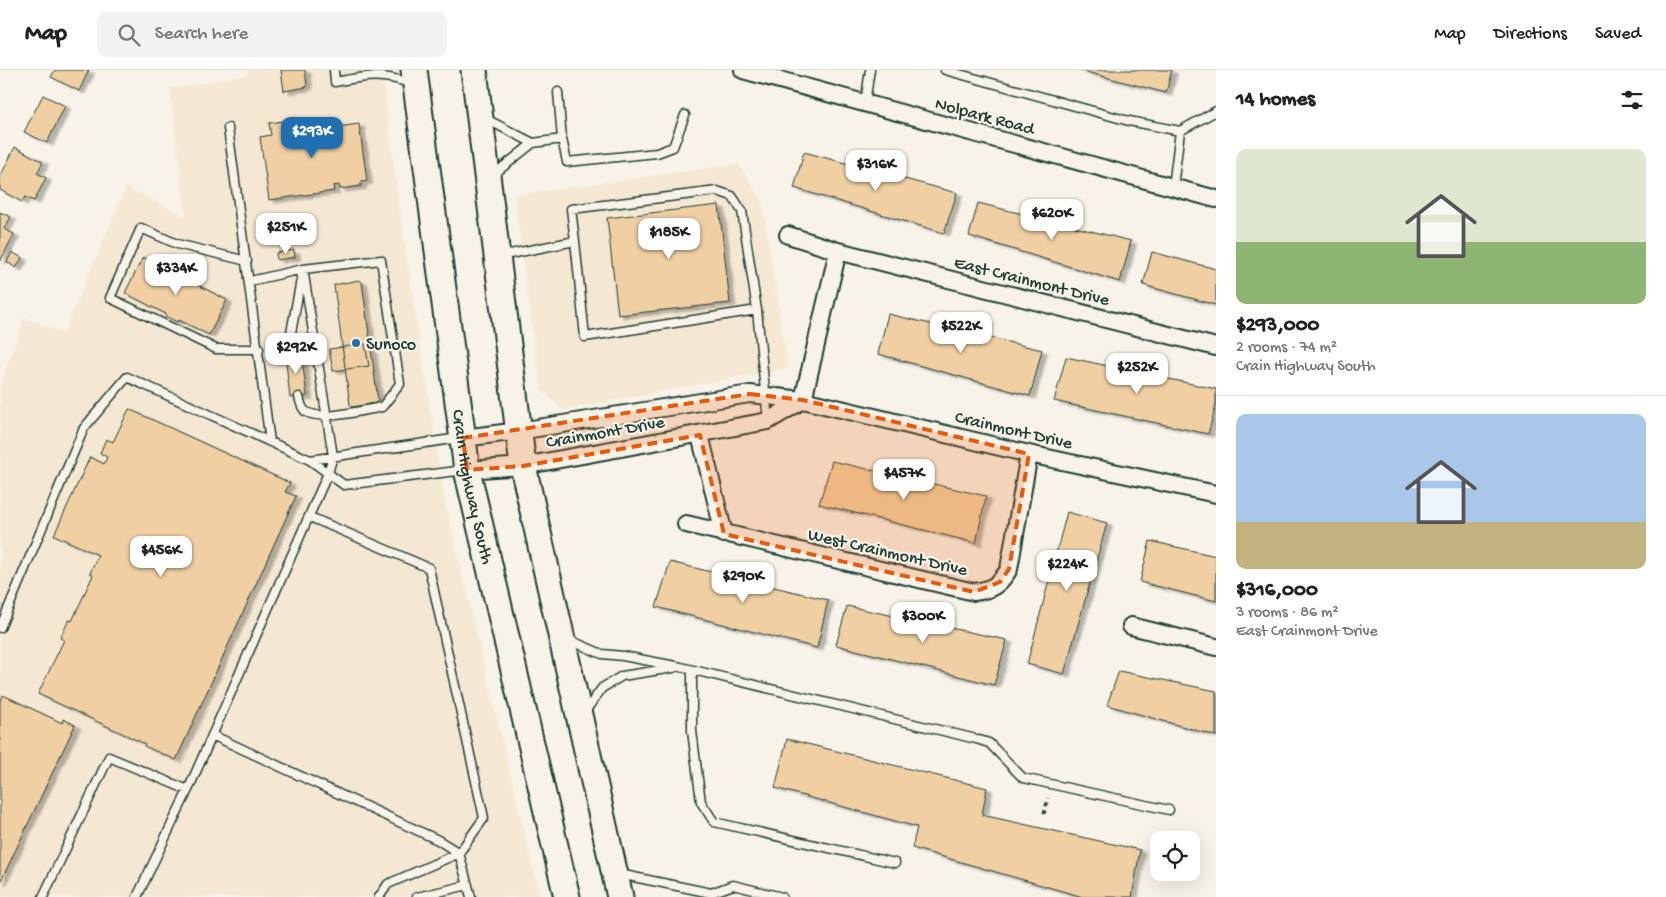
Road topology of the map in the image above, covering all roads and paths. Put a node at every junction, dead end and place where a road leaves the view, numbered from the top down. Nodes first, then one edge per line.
1 (334, 70) edge
2 (474, 70) edge
3 (743, 70) edge
4 (870, 70) edge
5 (945, 70) edge
6 (415, 78) edge
7 (558, 92) dead end
8 (865, 103) junction
9 (1216, 111) edge
10 (480, 116) junction
11 (685, 116) dead end
12 (228, 128) dead end
13 (1180, 131) junction
14 (562, 139) junction
15 (533, 143) junction
16 (488, 179) junction
17 (1173, 187) junction
18 (1216, 199) edge
19 (788, 235) dead end
20 (575, 241) junction
21 (838, 251) junction
22 (498, 257) junction
23 (247, 261) junction
24 (303, 269) junction
25 (250, 281) junction
26 (757, 310) junction
27 (1216, 348) edge
28 (259, 349) junction
29 (292, 352) dead end
30 (299, 396) dead end
31 (766, 396) junction
32 (803, 400) junction
33 (326, 416) junction
34 (768, 421) junction
35 (519, 431) junction
36 (700, 435) junction
37 (463, 438) junction
38 (270, 442) junction
39 (1029, 454) junction
40 (333, 456) junction
41 (310, 460) junction
42 (523, 466) junction
43 (467, 470) junction
44 (328, 473) junction
45 (1216, 494) edge
46 (310, 517) junction
47 (686, 524) dead end
48 (724, 534) junction
49 (1132, 626) dead end
50 (0, 628) edge
51 (561, 635) junction
52 (1216, 647) edge
53 (681, 667) junction
54 (692, 670) junction
55 (580, 719) junction
56 (212, 735) junction
57 (188, 790) junction
58 (1169, 810) dead end
59 (459, 853) junction
60 (895, 863) dead end
61 (618, 885) edge
62 (468, 886) junction
63 (712, 895) edge
64 (43, 897) edge
65 (137, 897) edge
66 (379, 897) edge
67 (417, 897) edge
68 (471, 897) edge
69 (567, 897) edge
70 (782, 897) edge

1 - 6 lane
2 - 10 main road
3 - 8 street, Nolpark Road
4 - 8 lane
5 - 13 lane
6 - 37 main road, Crain Highway South
7 - 14 lane
8 - 17 street, Nolpark Road
9 - 13 lane
10 - 15 lane
10 - 16 main road
11 - 14 lane
12 - 23 lane
13 - 17 lane
14 - 15 lane
15 - 16 lane
16 - 22 main road
17 - 18 street, Nolpark Road
19 - 21 street, East Crainmont Drive
20 - 22 lane
20 - 26 lane
20 - 26 lane
21 - 27 street, East Crainmont Drive
21 - 32 street
22 - 35 main road
23 - 25 lane
23 - 28 lane
24 - 25 lane
24 - 29 lane
24 - 33 lane
24 - 33 lane
25 - 28 lane
26 - 31 lane
28 - 38 lane
30 - 33 lane
31 - 32 street, Crainmont Drive
31 - 34 lane
31 - 35 street, Crainmont Drive
32 - 34 street, Crainmont Drive
32 - 39 street, Crainmont Drive
33 - 40 lane
34 - 36 street, Crainmont Drive
35 - 37 street, Crainmont Drive
35 - 42 main road
36 - 42 street, Crainmont Drive
36 - 48 street
37 - 40 lane
37 - 43 main road, Crain Highway South
38 - 41 lane
38 - 50 lane
39 - 45 street, Crainmont Drive
39 - 48 street, West Crainmont Drive
40 - 41 lane
40 - 44 lane
41 - 44 lane
42 - 43 street, Crainmont Drive
42 - 51 main road
43 - 44 lane
43 - 69 main road, Crain Highway South
44 - 46 lane
46 - 56 lane
46 - 59 lane
47 - 48 street, West Crainmont Drive
49 - 52 street
51 - 53 lane
51 - 55 main road
53 - 54 lane
53 - 55 lane
54 - 58 lane
54 - 60 lane
55 - 61 main road
56 - 57 lane
56 - 59 lane
57 - 64 lane
57 - 65 lane
59 - 62 lane
59 - 66 lane
61 - 63 lane
62 - 67 lane
62 - 68 lane
63 - 70 lane

